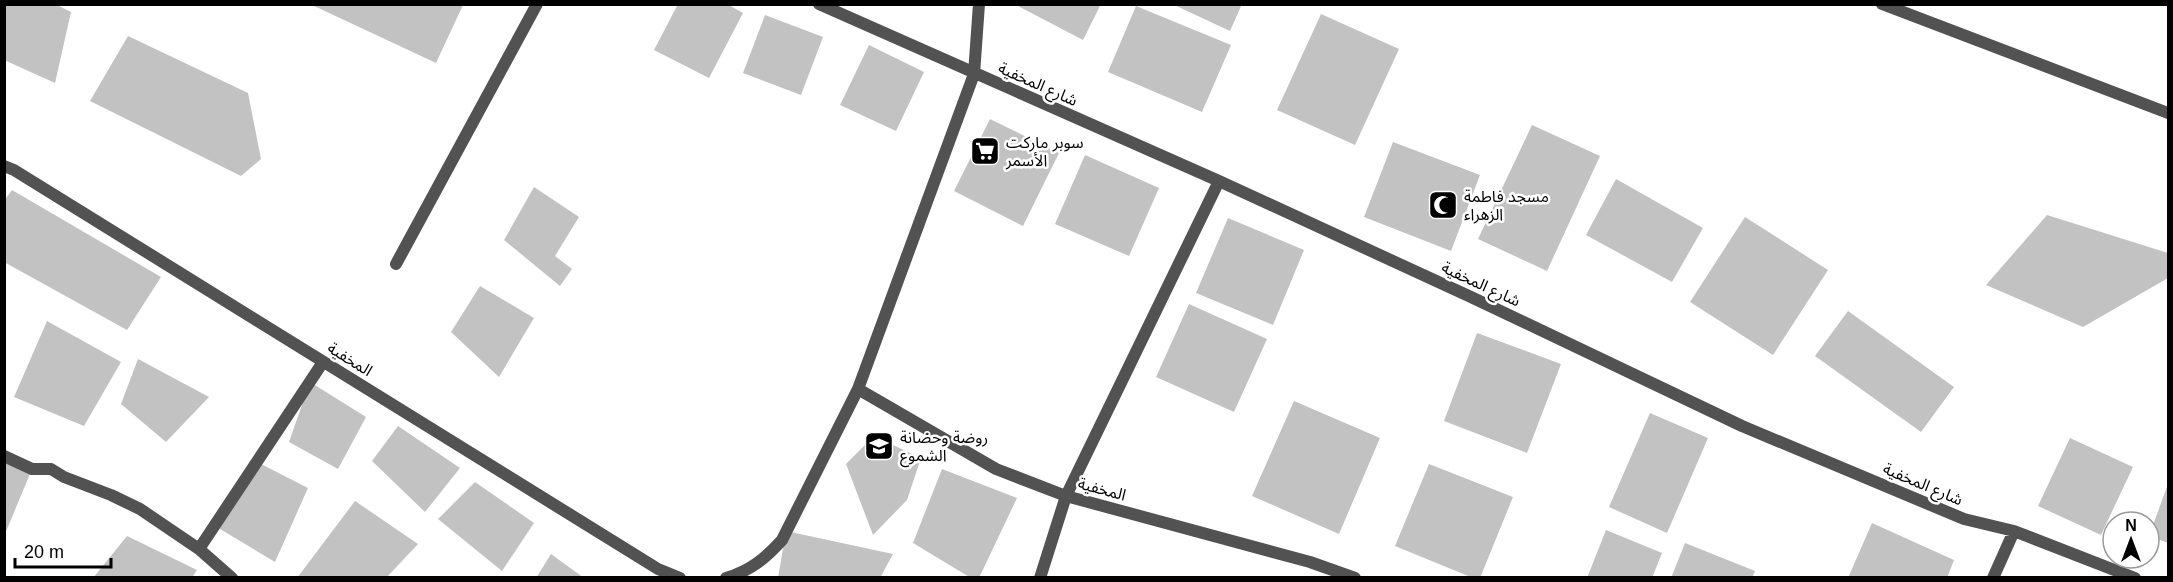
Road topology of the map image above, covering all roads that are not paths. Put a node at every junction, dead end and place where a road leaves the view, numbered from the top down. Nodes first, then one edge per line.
1 (537, 4) edge
2 (819, 4) edge
3 (979, 4) edge
4 (1882, 4) edge
5 (974, 74) junction
6 (2169, 113) edge
7 (4, 166) edge
8 (1219, 181) junction
9 (396, 264) dead end
10 (323, 362) junction
11 (858, 389) junction
12 (4, 456) edge
13 (1066, 496) junction
14 (2014, 531) junction
15 (199, 549) junction
16 (232, 578) edge
17 (680, 578) edge
18 (726, 578) edge
19 (1040, 578) edge
20 (1355, 578) edge
21 (1993, 578) edge
22 (2135, 578) edge

1 - 9 street
2 - 5 street, شارع المخفية
3 - 5 street
4 - 6 street
5 - 8 street, شارع المخفية
5 - 11 street
7 - 10 street, المخفية
8 - 13 street
8 - 14 street, شارع المخفية
10 - 15 street
10 - 17 street, المخفية
11 - 13 street, المخفية
11 - 18 street
12 - 15 street
13 - 19 street
13 - 20 street, المخفية
14 - 21 street
14 - 22 street, شارع المخفية
15 - 16 street

